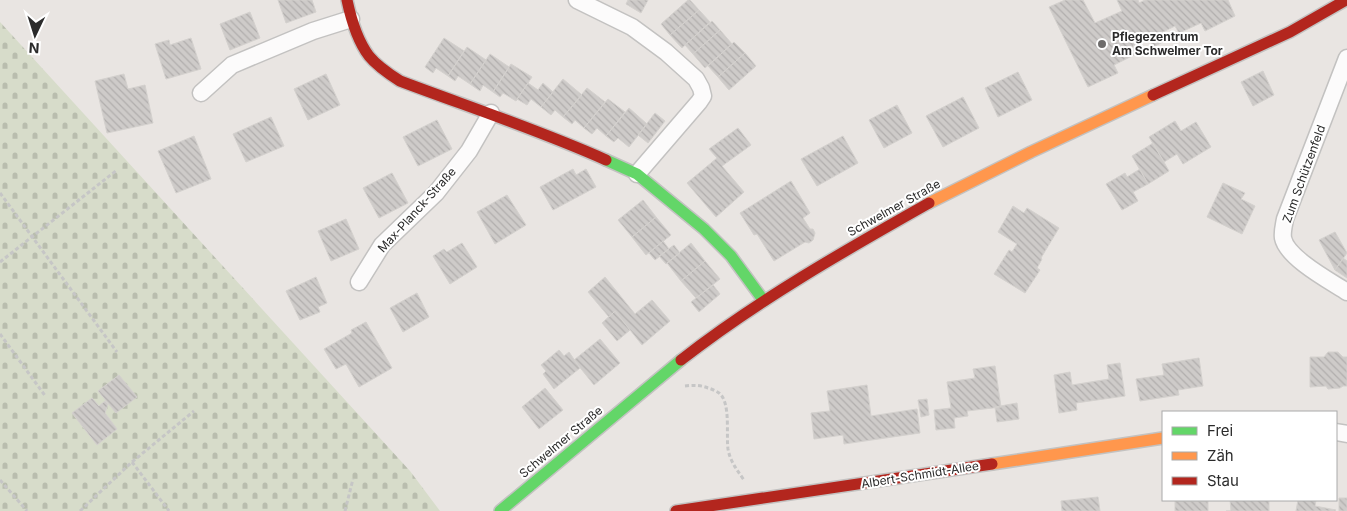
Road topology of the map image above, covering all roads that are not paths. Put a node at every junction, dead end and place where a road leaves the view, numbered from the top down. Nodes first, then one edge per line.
1 (347, 0) edge
2 (577, 0) edge
3 (1346, 0) edge
4 (351, 19) junction
5 (1347, 58) edge
6 (201, 92) dead end
7 (491, 114) junction
8 (637, 174) junction
9 (360, 282) dead end
10 (1347, 292) edge
11 (764, 301) junction
12 (1162, 438) edge
13 (500, 511) edge
14 (676, 511) edge

1 - 4 street
2 - 8 street
3 - 11 street, Schwelmer Straße
4 - 6 street
4 - 7 street
5 - 10 street, Zum Schützenfeld
7 - 8 street
7 - 9 street, Max-Planck-Straße
8 - 11 street
11 - 13 street, Schwelmer Straße
12 - 14 street, Albert-Schmidt-Allee

